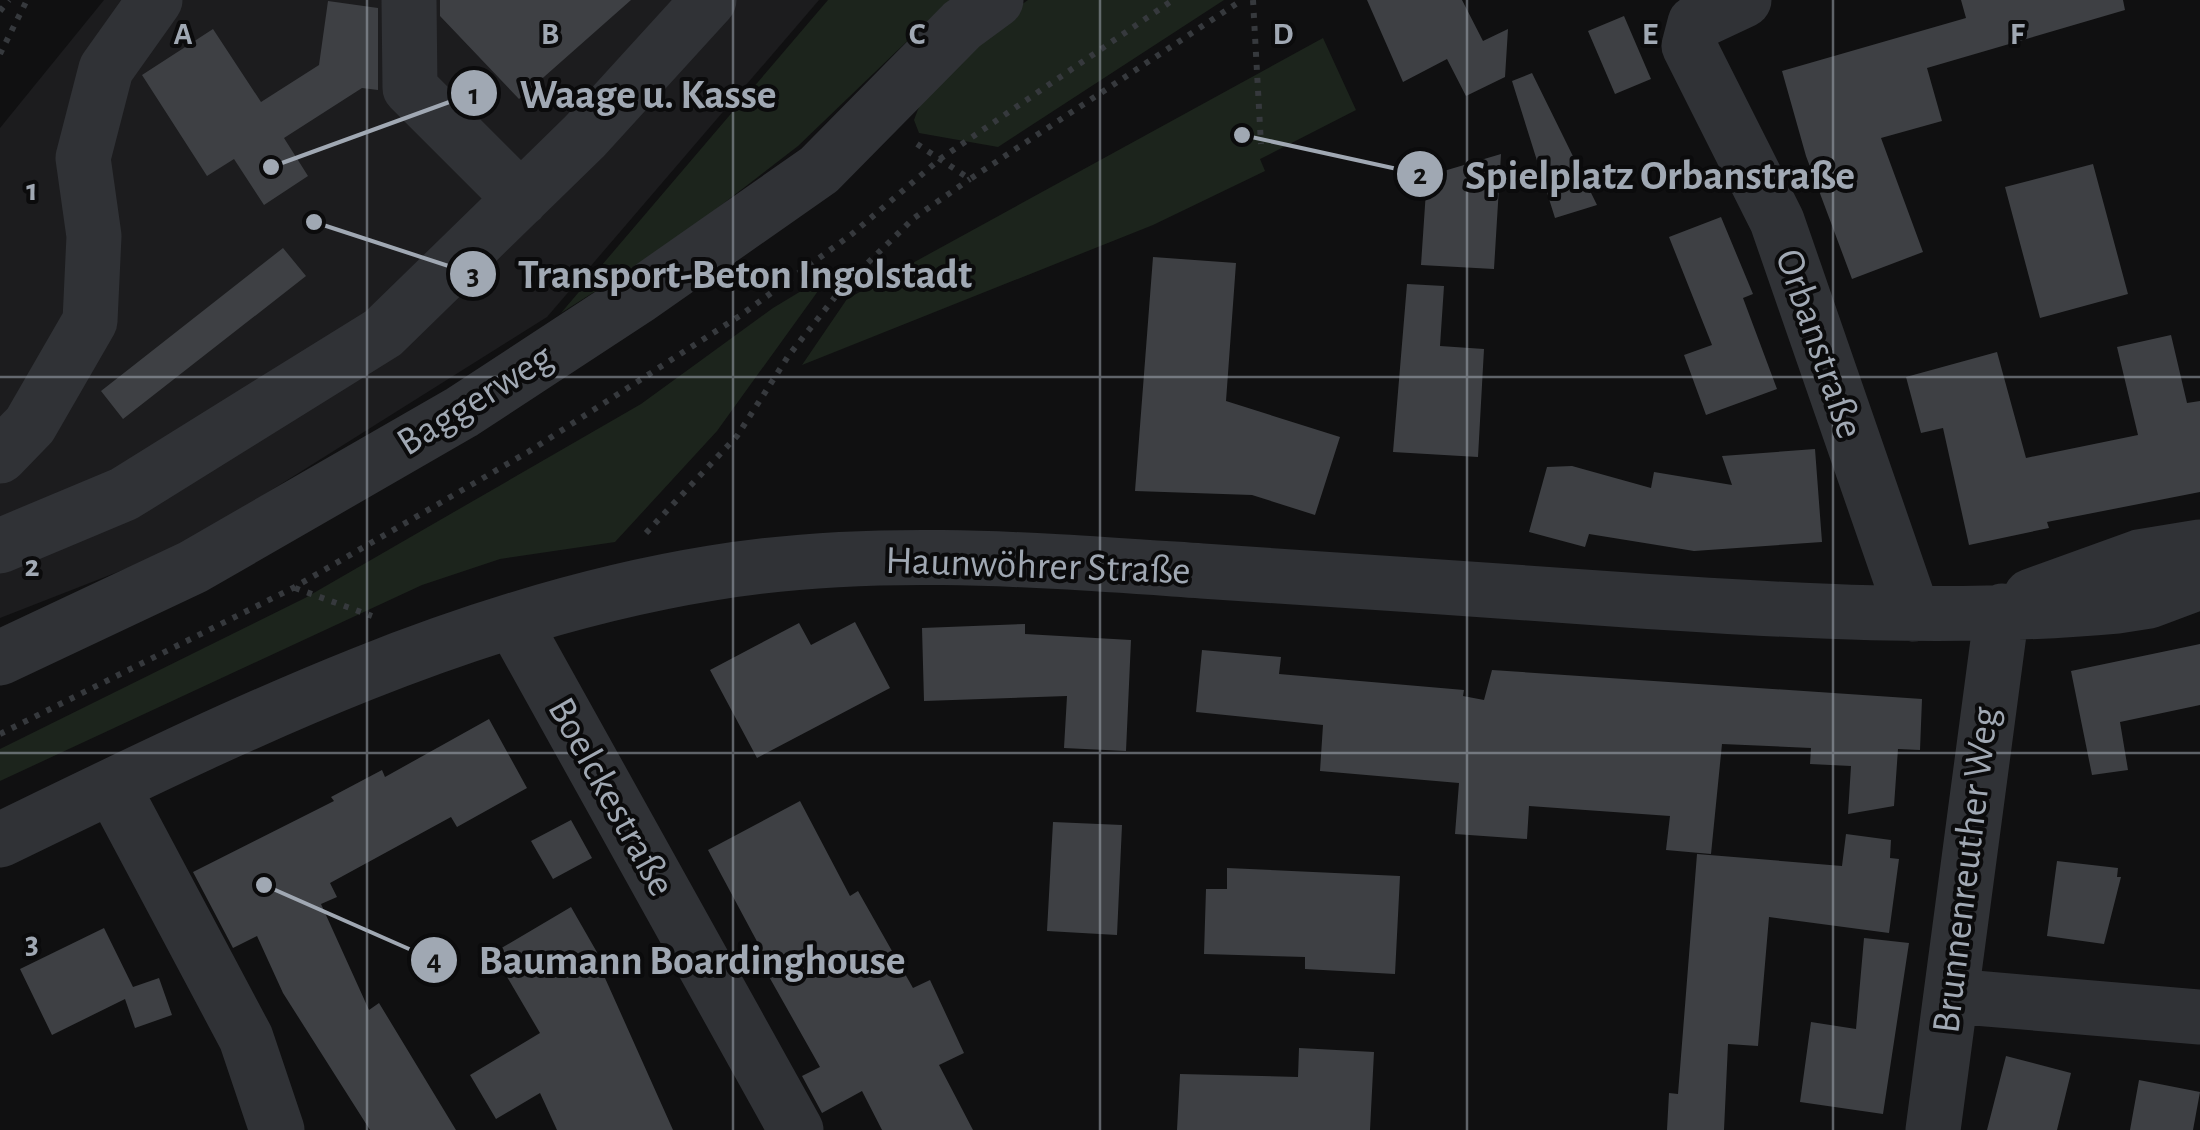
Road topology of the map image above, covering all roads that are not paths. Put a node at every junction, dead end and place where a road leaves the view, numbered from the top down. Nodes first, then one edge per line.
1 (155, 0) edge
2 (409, 0) edge
3 (708, 0) edge
4 (996, 0) edge
5 (1744, 0) edge
6 (521, 199) junction
7 (0, 456) edge
8 (0, 546) edge
9 (2200, 546) edge
10 (2200, 582) edge
11 (2002, 611) junction
12 (1913, 614) junction
13 (513, 621) junction
14 (0, 658) edge
15 (112, 786) junction
16 (0, 840) edge
17 (1951, 996) junction
18 (2200, 1017) edge
19 (277, 1130) edge
20 (796, 1130) edge
21 (1933, 1130) edge

1 - 7 street
2 - 6 street
3 - 6 street
4 - 14 street, Baggerweg
5 - 12 street, Orbanstraße
6 - 8 street
9 - 11 street, Haunwöhrer Straße
10 - 11 street, Haunwöhrer Straße
11 - 12 street, Haunwöhrer Straße
11 - 17 street, Brunnenreuther Weg
12 - 13 street, Haunwöhrer Straße
13 - 15 street, Haunwöhrer Straße
13 - 20 street, Boelckestraße
15 - 16 street, Haunwöhrer Straße
15 - 19 street
17 - 18 street
17 - 21 street, Brunnenreuther Weg

